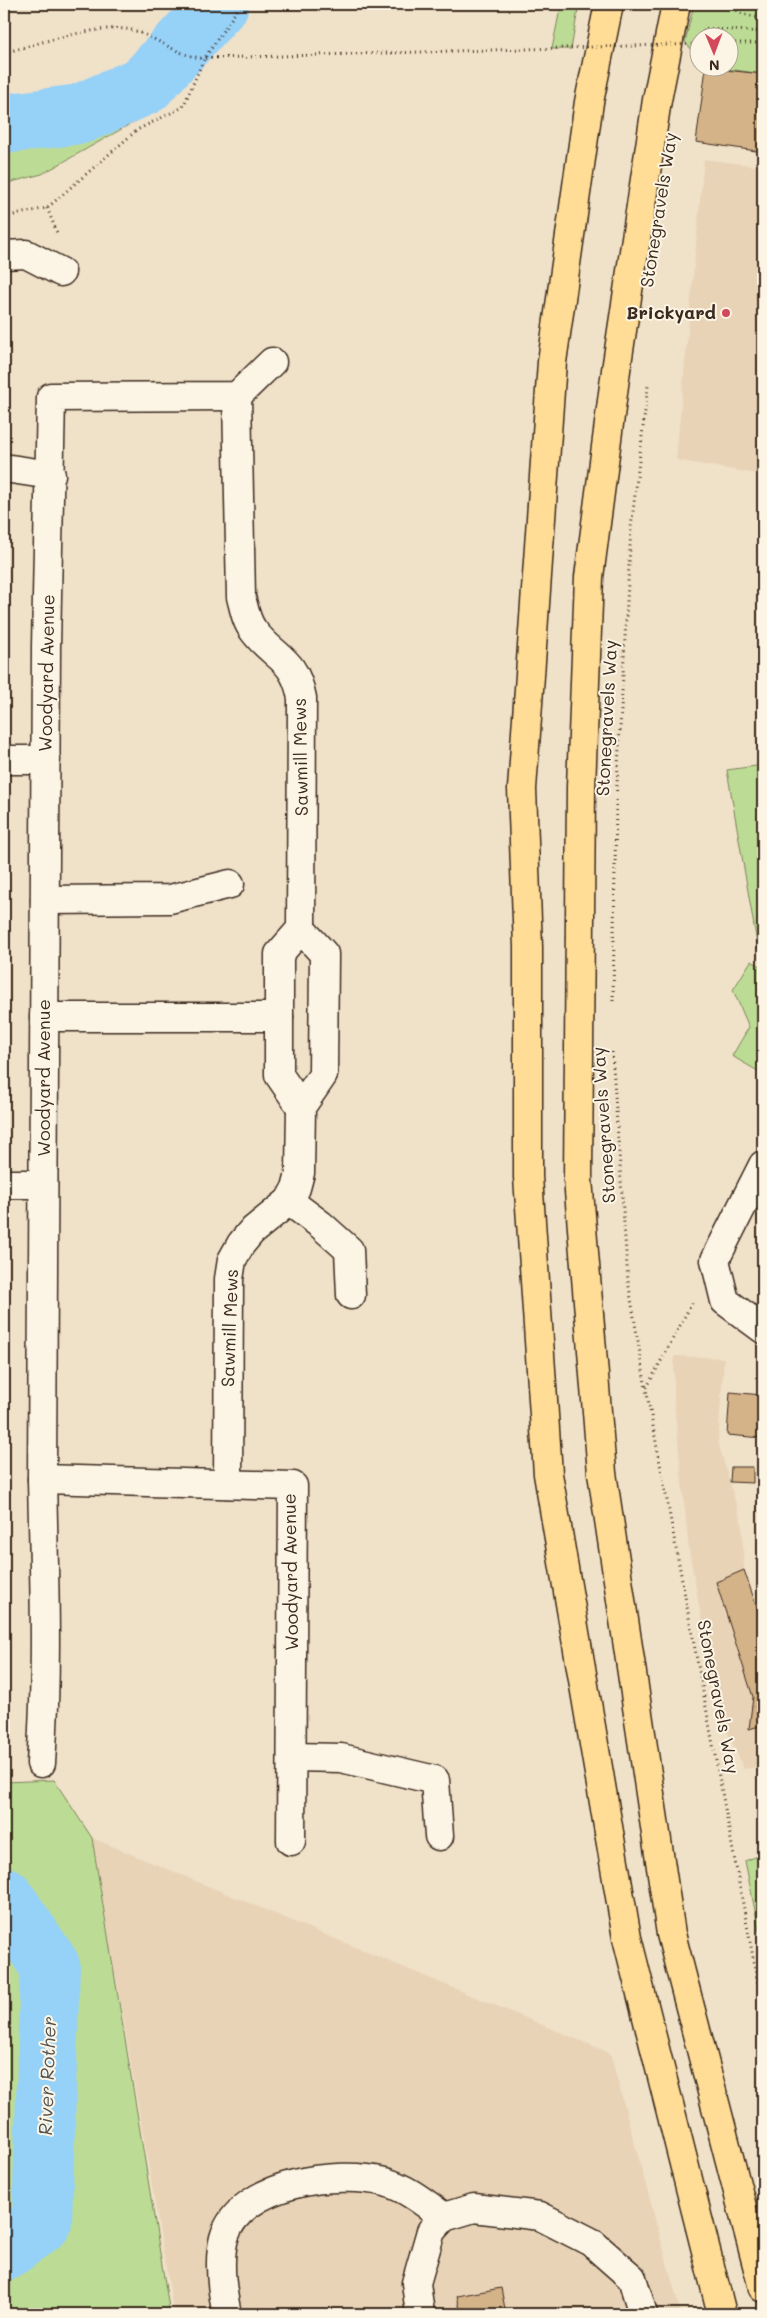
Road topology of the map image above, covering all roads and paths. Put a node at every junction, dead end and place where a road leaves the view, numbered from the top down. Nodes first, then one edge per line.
1 (241, 4) edge
2 (609, 4) edge
3 (676, 4) edge
4 (730, 4) edge
5 (763, 19) edge
6 (740, 30) edge
7 (763, 32) edge
8 (740, 43) edge
9 (763, 43) edge
10 (690, 44) edge
11 (4, 53) edge
12 (204, 59) junction
13 (4, 217) edge
14 (4, 255) edge
15 (61, 272) dead end
16 (272, 362) dead end
17 (648, 383) dead end
18 (237, 396) junction
19 (4, 468) edge
20 (51, 475) junction
21 (4, 760) edge
22 (46, 760) junction
23 (230, 884) dead end
24 (45, 900) junction
25 (301, 929) junction
26 (613, 1002) dead end
27 (279, 1016) junction
28 (44, 1017) junction
29 (612, 1051) dead end
30 (301, 1107) junction
31 (763, 1165) edge
32 (4, 1184) edge
33 (44, 1184) junction
34 (289, 1200) junction
35 (715, 1260) junction
36 (351, 1295) dead end
37 (763, 1329) edge
38 (646, 1389) junction
39 (228, 1484) junction
40 (42, 1492) junction
41 (292, 1757) junction
42 (41, 1763) dead end
43 (439, 1836) dead end
44 (291, 1841) dead end
45 (763, 2010) edge
46 (444, 2217) junction
47 (763, 2288) edge
48 (227, 2314) edge
49 (420, 2314) edge
50 (643, 2314) edge
51 (722, 2314) edge

1 - 12 path
2 - 51 highway
3 - 47 highway
4 - 5 path
6 - 7 path
8 - 9 path
10 - 12 path, bridge
11 - 12 path
12 - 13 path
14 - 15 street
16 - 18 street
17 - 26 path, Stonegravels Way
18 - 20 street, Woodyard Avenue
18 - 25 street, Sawmill Mews
19 - 20 street
20 - 22 street, Woodyard Avenue
21 - 22 street
22 - 24 street, Woodyard Avenue
23 - 24 street
24 - 28 street, Woodyard Avenue
25 - 27 street
25 - 30 street
27 - 28 street
27 - 30 street
28 - 33 street, Woodyard Avenue
29 - 38 path, Stonegravels Way
30 - 34 street, Sawmill Mews
31 - 35 street
32 - 33 street
33 - 40 street, Woodyard Avenue
34 - 36 street
34 - 39 street, Sawmill Mews
35 - 37 street
35 - 38 path
38 - 45 path, Stonegravels Way
39 - 40 street, Woodyard Avenue
39 - 41 street, Woodyard Avenue
40 - 42 street, Woodyard Avenue
41 - 43 street
41 - 44 street, Woodyard Avenue
46 - 48 street
46 - 49 street
46 - 50 street

